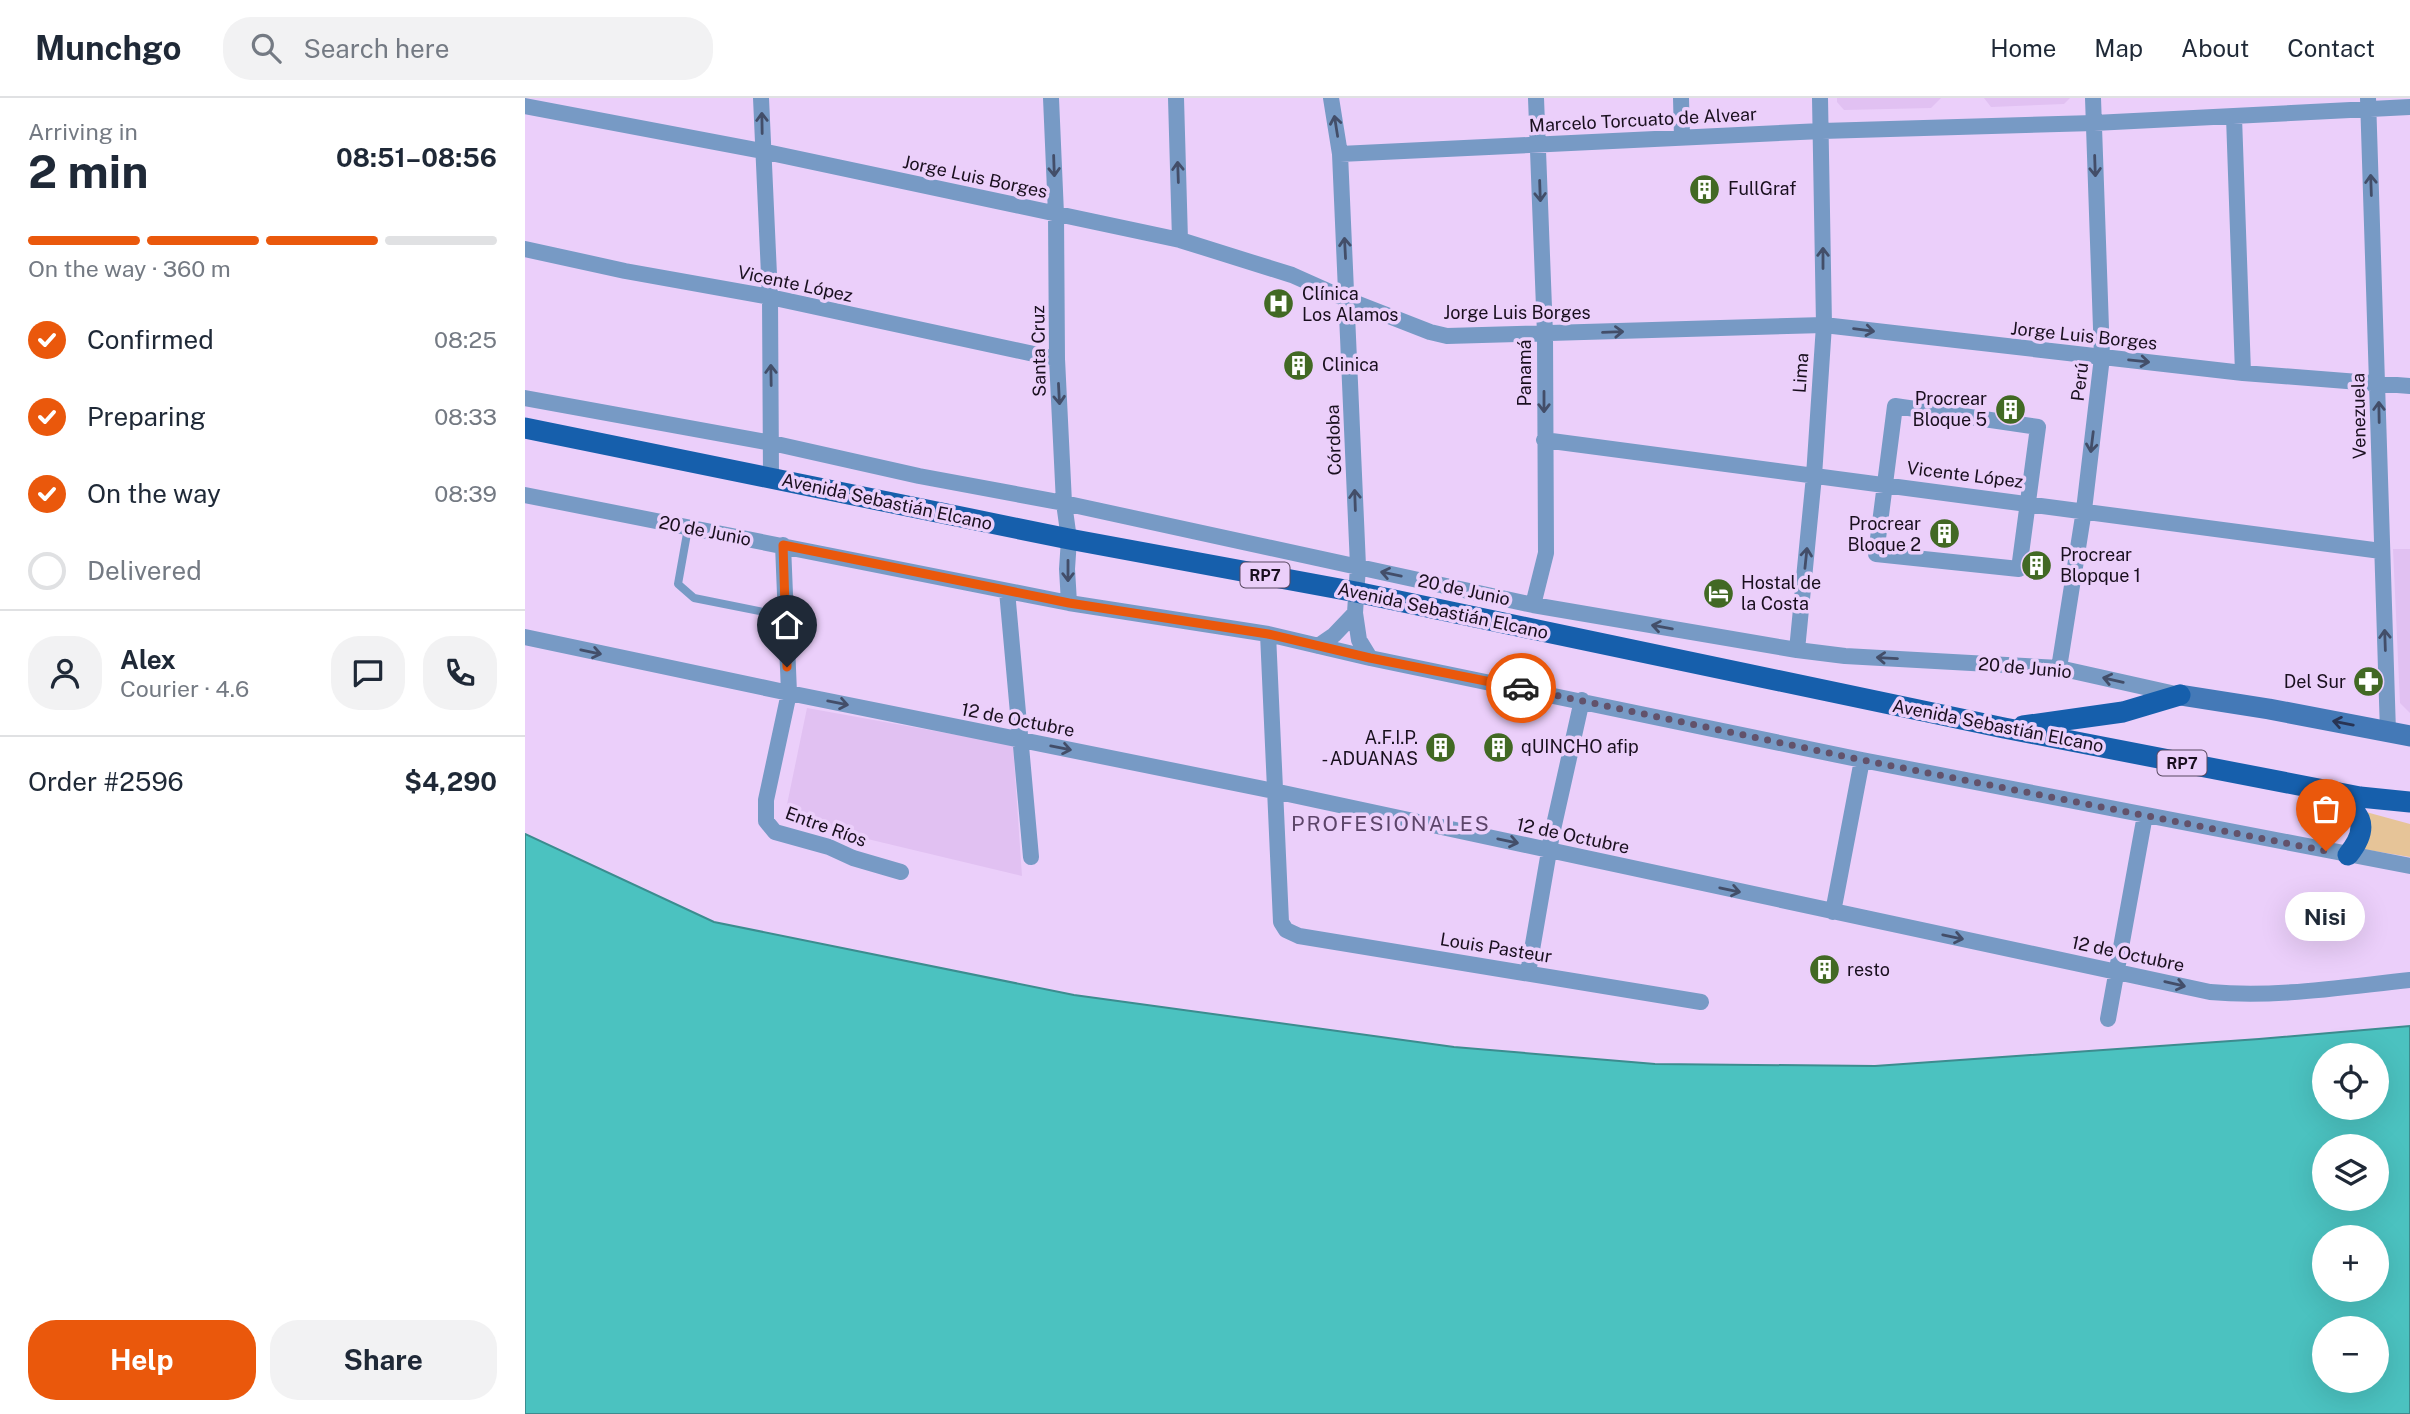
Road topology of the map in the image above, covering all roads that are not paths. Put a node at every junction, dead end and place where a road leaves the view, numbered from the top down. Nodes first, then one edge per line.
1 (761, 98) edge
2 (1051, 98) edge
3 (1176, 98) edge
4 (1331, 98) edge
5 (1536, 98) edge
6 (1681, 98) edge
7 (1820, 98) edge
8 (2093, 98) edge
9 (2368, 104) edge
10 (525, 106) edge
11 (2410, 107) edge
12 (2234, 117) junction
13 (2094, 123) junction
14 (1822, 131) junction
15 (1682, 138) junction
16 (1538, 144) junction
17 (762, 151) junction
18 (1340, 155) junction
19 (1056, 214) junction
20 (1180, 240) junction
21 (525, 249) edge
22 (770, 297) junction
23 (1348, 300) junction
24 (1824, 325) junction
25 (1545, 334) junction
26 (2102, 358) junction
27 (1057, 359) junction
28 (2243, 373) junction
29 (2378, 383) junction
30 (2410, 386) edge
31 (525, 398) edge
32 (525, 428) edge
33 (1544, 440) junction
34 (772, 443) junction
35 (1814, 476) junction
36 (771, 478) junction
37 (1884, 485) junction
38 (525, 495) edge
39 (1064, 503) junction
40 (2029, 503) junction
41 (2084, 510) junction
42 (688, 528) junction
43 (1069, 539) junction
44 (783, 545) junction
45 (2381, 551) junction
46 (1358, 566) junction
47 (1007, 591) junction
48 (1355, 602) junction
49 (1069, 603) junction
50 (1533, 605) junction
51 (785, 616) junction
52 (1268, 634) junction
53 (525, 637) edge
54 (1318, 646) junction
55 (1797, 650) junction
56 (1370, 658) junction
57 (2059, 668) junction
58 (789, 693) junction
59 (2179, 695) junction
60 (1582, 700) junction
61 (2004, 728) junction
62 (2388, 732) junction
63 (2410, 736) edge
64 (1020, 740) junction
65 (1862, 760) junction
66 (1273, 791) junction
67 (2329, 791) junction
68 (2360, 797) junction
69 (2410, 802) edge
70 (2145, 815) junction
71 (2410, 817) edge
72 (1549, 850) junction
73 (2348, 855) junction
74 (1031, 857) dead end
75 (2410, 866) edge
76 (901, 872) dead end
77 (1833, 912) junction
78 (2116, 971) junction
79 (1528, 973) junction
80 (2410, 980) edge
81 (1701, 1002) dead end
82 (2108, 1019) dead end

17 -> 1 street
2 -> 19 street, Santa Cruz
20 -> 3 street
18 -> 4 street, Córdoba
5 - 16 street, Panamá
6 - 15 street
7 - 14 street, Lima
8 - 13 street, Perú
9 - 11 street, Marcelo Torcuato de Alvear
9 - 12 street, Marcelo Torcuato de Alvear
29 -> 9 street, Venezuela
10 - 17 street, Jorge Luis Borges
12 - 13 street, Marcelo Torcuato de Alvear
12 - 28 street
13 - 14 street, Marcelo Torcuato de Alvear
13 -> 26 street, Perú
14 - 15 street, Marcelo Torcuato de Alvear
24 -> 14 street, Lima
15 - 16 street, Marcelo Torcuato de Alvear
16 - 18 street, Marcelo Torcuato de Alvear
16 -> 25 street, Panamá
17 - 19 street, Jorge Luis Borges
17 - 22 street
23 -> 18 street, Córdoba
19 - 20 street, Jorge Luis Borges
19 - 27 street, Santa Cruz
20 - 23 street, Jorge Luis Borges
21 - 22 street, Vicente López
22 - 27 street, Vicente López
34 -> 22 street
23 - 25 street, Jorge Luis Borges
46 -> 23 street, Córdoba
25 -> 24 street, Jorge Luis Borges
24 -> 26 street, Jorge Luis Borges
24 - 35 street, Lima
25 -> 33 street, Panamá
26 -> 28 street, Jorge Luis Borges
26 -> 41 street, Perú
27 -> 39 street, Santa Cruz
28 - 29 street, Jorge Luis Borges
29 - 30 street, Jorge Luis Borges
45 -> 29 street, Venezuela
31 - 34 street, 20 de Junio
32 - 36 main road, Avenida Sebastián Elcano / RP7
33 - 35 street, Vicente López
33 - 50 street, Panamá
34 - 36 street
34 - 39 street, 20 de Junio
35 - 37 street, Vicente López
55 -> 35 street, Lima
36 - 43 main road, Avenida Sebastián Elcano / RP7
37 - 40 street, Vicente López
37 - 40 street
37 - 40 street
38 - 42 street, 20 de Junio
39 - 43 street, Santa Cruz
39 - 46 street, 20 de Junio
40 - 41 street, Vicente López
41 - 45 street, Vicente López
41 - 57 street, Perú
42 - 44 street, 20 de Junio
42 - 51 lane
43 - 48 main road, Avenida Sebastián Elcano / RP7
43 -> 49 street, Santa Cruz
44 - 47 street, 20 de Junio
44 - 51 street, Entre Ríos
62 -> 45 street, Venezuela
46 - 48 street, Córdoba
50 -> 46 street, 20 de Junio
47 - 49 street, 20 de Junio
47 - 64 street
48 - 54 street
48 - 56 street, Córdoba
48 - 61 main road, Avenida Sebastián Elcano / RP7
49 - 52 street, 20 de Junio
55 -> 50 street, 20 de Junio
51 - 58 street, Entre Ríos
52 - 54 street, 20 de Junio
52 - 66 street
53 -> 58 street, 12 de Octubre
54 - 56 street, 20 de Junio
57 -> 55 street, 20 de Junio
56 - 60 street, 20 de Junio
59 -> 57 street, 20 de Junio
58 -> 64 street, 12 de Octubre
58 - 76 street, Entre Ríos
59 - 61 main road
62 -> 59 street, 20 de Junio
60 - 65 street, 20 de Junio
60 - 72 street
61 - 67 main road, Avenida Sebastián Elcano / RP7
62 - 63 street, 20 de Junio
64 -> 66 street, 12 de Octubre
64 - 74 street
65 - 70 street, 20 de Junio
65 - 77 street
66 -> 72 street, 12 de Octubre
66 - 79 street, Louis Pasteur
67 - 68 main road, Avenida Sebastián Elcano / RP7
67 - 73 main road
68 - 69 main road, Avenida Sebastián Elcano / RP7
68 - 71 main road, Avenida Sebastián Elcano / RP7
70 - 73 street, 20 de Junio
70 - 78 street
72 -> 77 street, 12 de Octubre
72 - 79 street
73 - 75 street, 20 de Junio
77 -> 78 street, 12 de Octubre
78 -> 80 street, 12 de Octubre
78 - 82 street
79 - 81 street, Louis Pasteur

